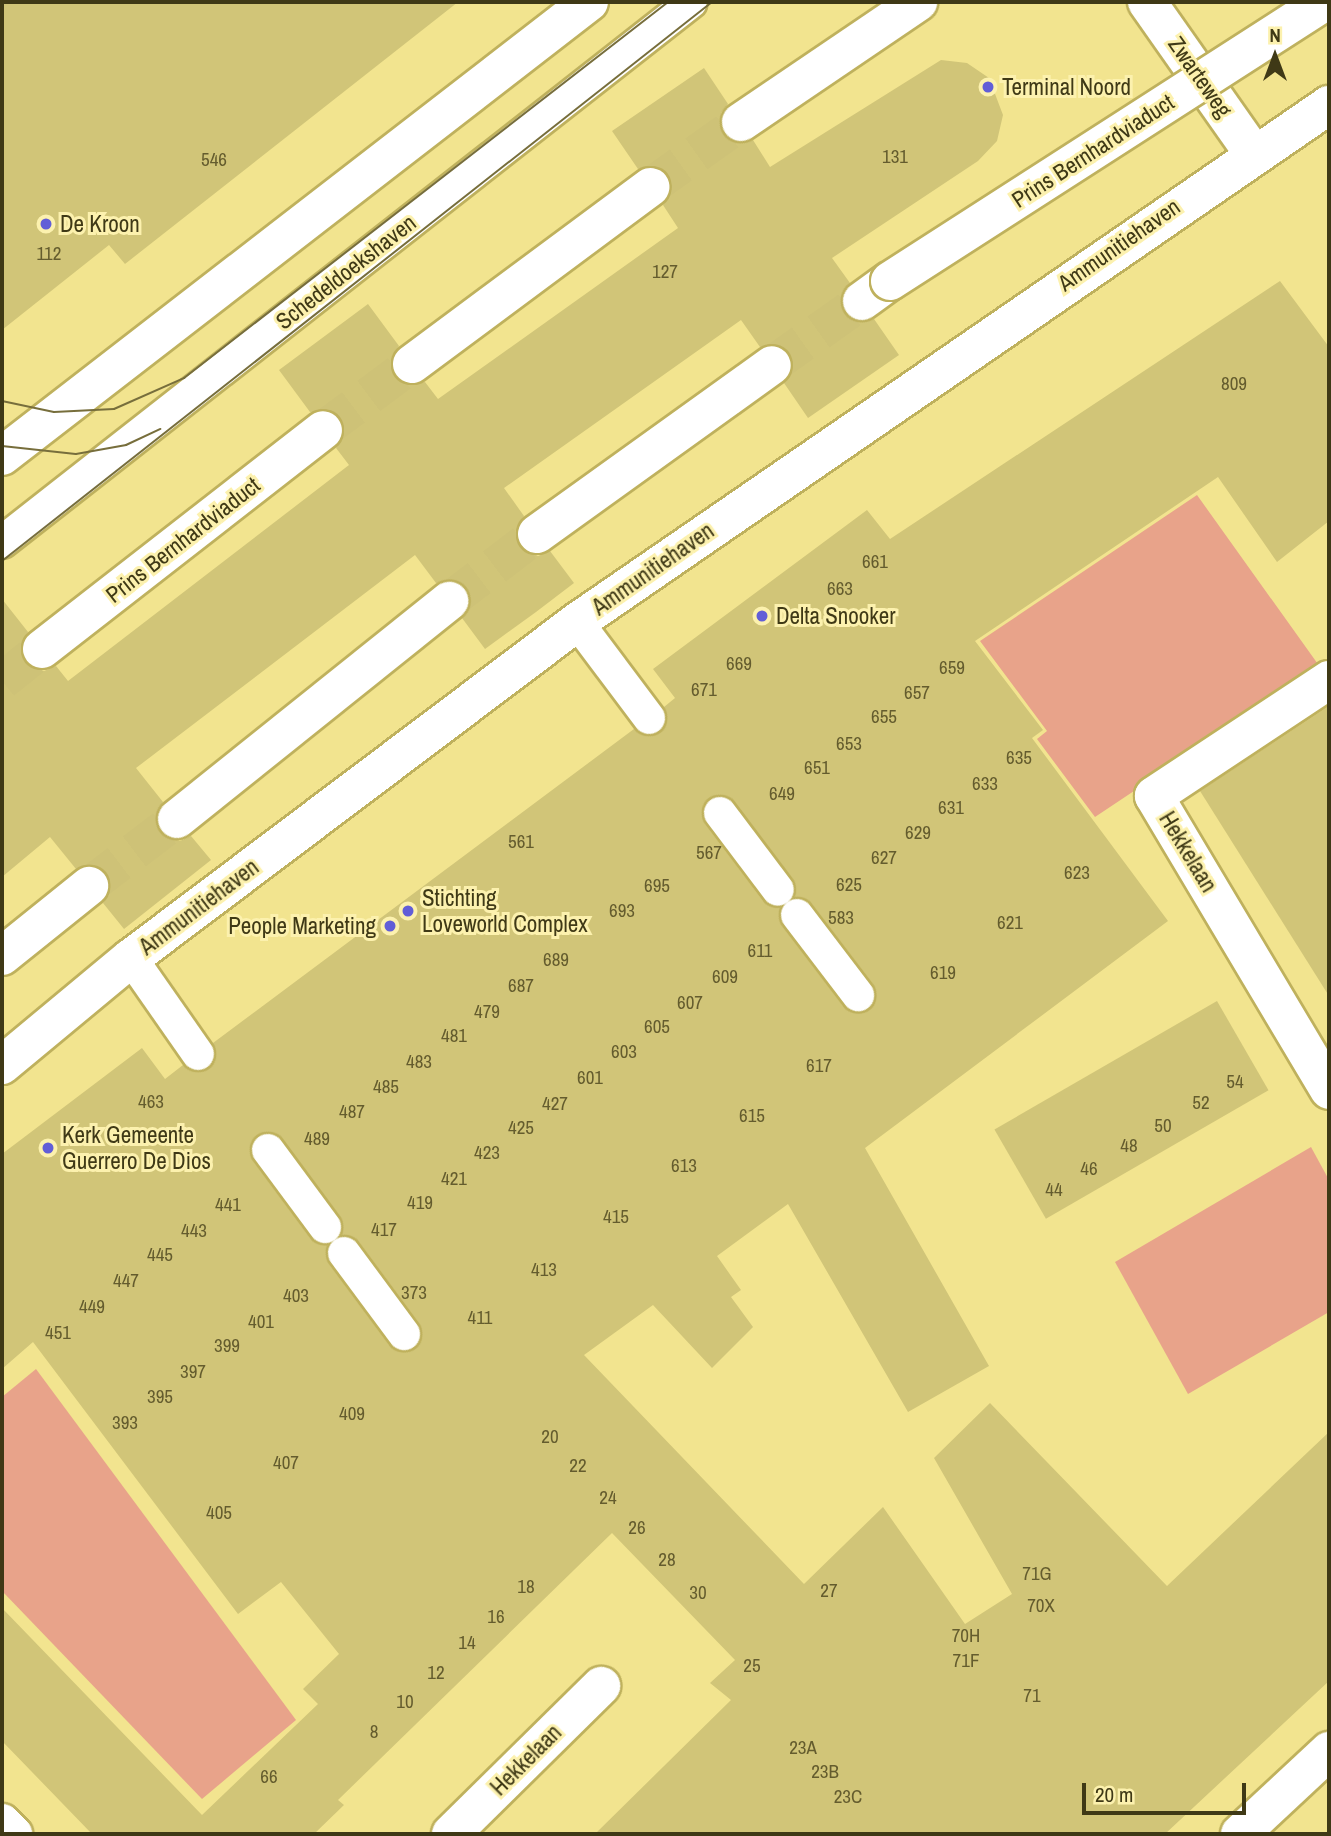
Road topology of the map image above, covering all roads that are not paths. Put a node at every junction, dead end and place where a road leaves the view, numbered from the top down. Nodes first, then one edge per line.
1 (589, 2) edge
2 (691, 2) edge
3 (918, 2) edge
4 (1147, 2) edge
5 (1324, 2) edge
6 (754, 112) tunnel mouth
7 (1314, 115) edge
8 (1253, 153) junction
9 (650, 187) tunnel mouth
10 (876, 291) tunnel mouth
11 (412, 364) tunnel mouth
12 (772, 365) tunnel mouth
13 (323, 430) tunnel mouth
14 (2, 456) edge
15 (537, 534) tunnel mouth
16 (2, 542) edge
17 (449, 601) tunnel mouth
18 (577, 622) junction
19 (42, 649) tunnel mouth
20 (1329, 680) edge
21 (649, 718) dead end
22 (720, 813) dead end
23 (177, 818) tunnel mouth
24 (89, 886) tunnel mouth
25 (778, 890) dead end
26 (797, 915) dead end
27 (2, 956) edge
28 (131, 958) junction
29 (858, 995) dead end
30 (198, 1054) dead end
31 (2, 1065) edge
32 (1329, 1090) edge
33 (268, 1150) dead end
34 (325, 1227) dead end
35 (344, 1253) dead end
36 (404, 1334) dead end
37 (601, 1686) dead end
38 (1329, 1751) edge
39 (2, 1823) edge
40 (13, 1834) edge
41 (451, 1834) edge
42 (1240, 1834) edge

1 - 14 street
2 - 16 lane, Schedeldoekshaven
3 - 6 street
4 - 8 street, Zwarteweg
5 - 10 street, Prins Bernhardviaduct, bridge
7 - 8 street, Ammunitiehaven
8 - 18 street, Ammunitiehaven
9 - 11 street
12 - 15 street
13 - 19 street, Prins Bernhardviaduct
17 - 23 street
18 - 21 lane
18 - 28 street, Ammunitiehaven
20 - 32 street, Hekkelaan
22 - 25 lane
24 - 27 street
26 - 29 lane
28 - 30 lane
28 - 31 street, Ammunitiehaven
33 - 34 lane
35 - 36 lane
37 - 41 street, Hekkelaan
38 - 42 street
39 - 40 street

